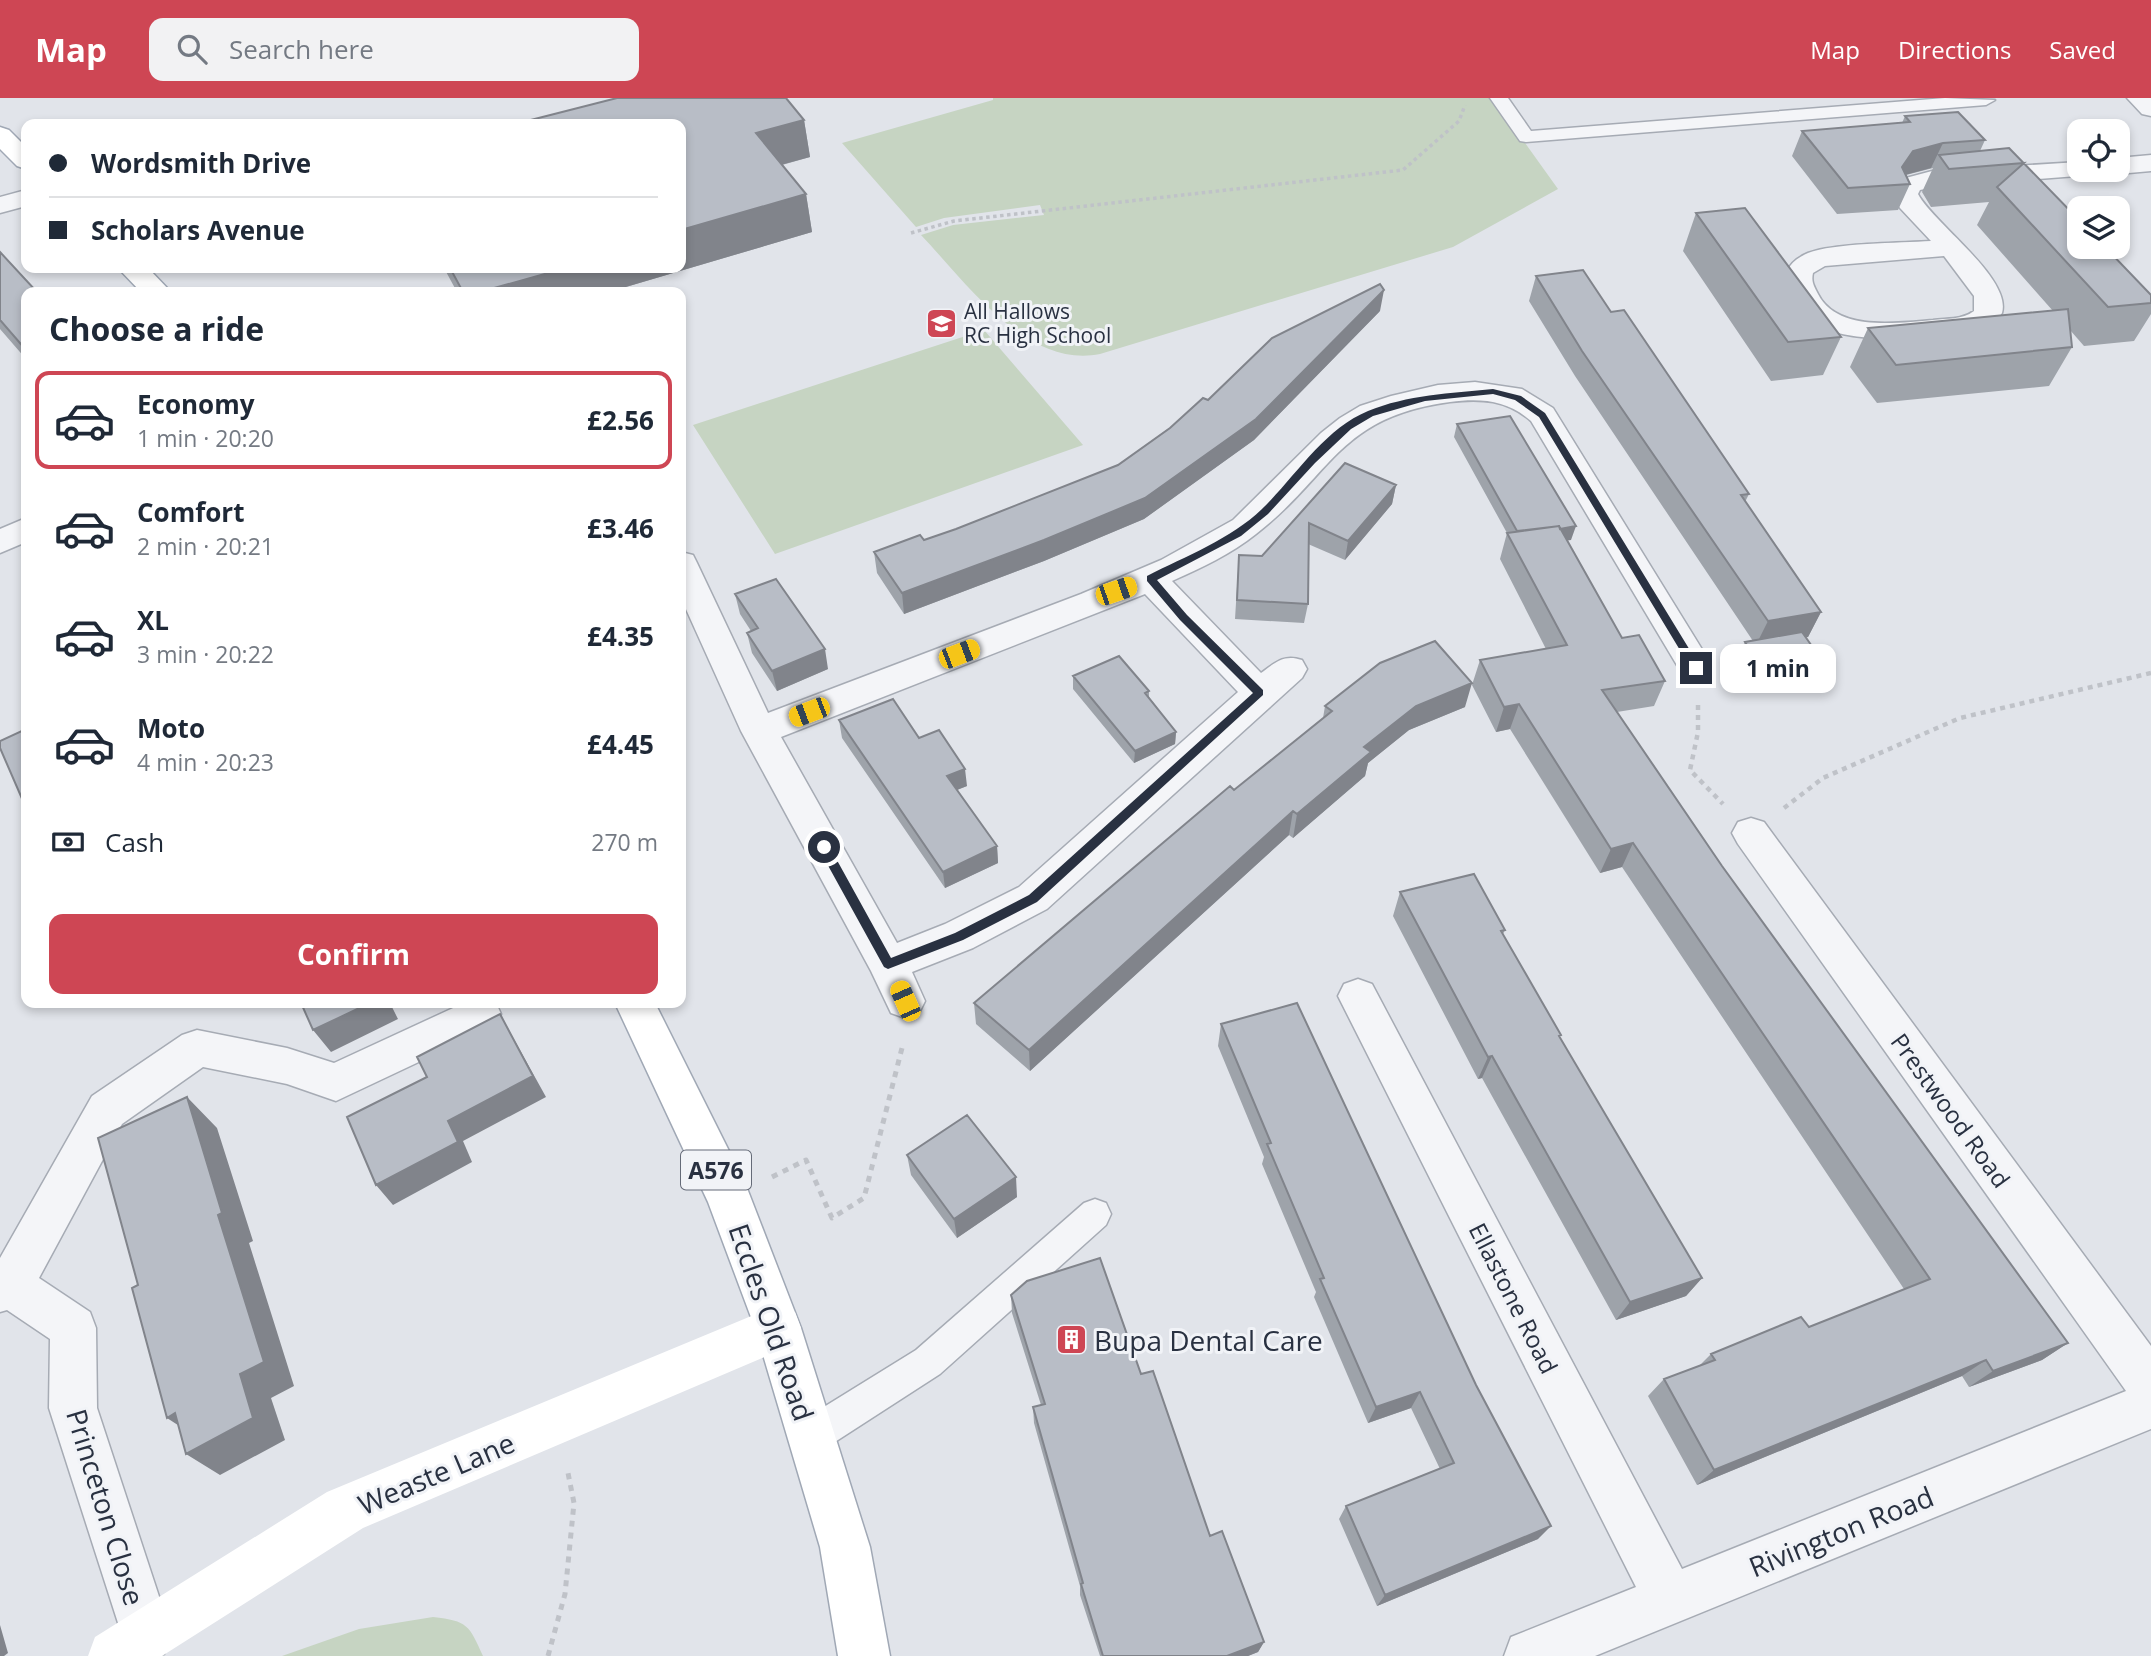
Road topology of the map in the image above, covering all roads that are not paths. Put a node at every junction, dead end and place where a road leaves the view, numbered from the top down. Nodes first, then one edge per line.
1 (1499, 98) edge
2 (1984, 98) edge
3 (2139, 98) edge
4 (2151, 109) edge
5 (0, 135) edge
6 (21, 156) edge
7 (2151, 163) edge
8 (2130, 165) edge
9 (2067, 171) edge
10 (21, 199) edge
11 (0, 205) edge
12 (1950, 247) junction
13 (137, 273) edge
14 (151, 287) edge
15 (21, 532) edge
16 (0, 542) edge
17 (686, 574) edge
18 (1151, 579) junction
19 (1696, 668) road end
20 (1290, 669) dead end
21 (1260, 693) junction
22 (759, 731) junction
23 (1751, 833) road end
24 (888, 964) junction
25 (1358, 996) dead end
26 (905, 1001) road end
27 (637, 1008) edge
28 (481, 1014) dead end
29 (1095, 1214) dead end
30 (5, 1287) edge
31 (778, 1328) junction
32 (2151, 1386) edge
33 (2151, 1405) edge
34 (811, 1436) junction
35 (1670, 1600) junction
36 (130, 1646) edge
37 (864, 1656) edge
38 (1530, 1656) edge

1 - 2 lane
3 - 4 street
5 - 6 main road
7 - 8 street
9 - 12 street
10 - 11 street
12 - 12 street
13 - 14 main road
15 - 16 street
17 - 22 street
18 - 19 street
18 - 21 street
18 - 22 street
20 - 21 street
21 - 24 street
22 - 24 street
23 - 32 street, Prestwood Road
24 - 26 street
25 - 35 street, Ellastone Road
27 - 31 main road, Eccles Old Road / A576
28 - 30 street, Princeton Close
29 - 34 lane
30 - 36 street, Princeton Close
31 - 34 main road, Eccles Old Road / A576
31 - 36 main road, Weaste Lane
33 - 35 street, Rivington Road
34 - 37 main road, Eccles Old Road / A576
35 - 38 street, Rivington Road

